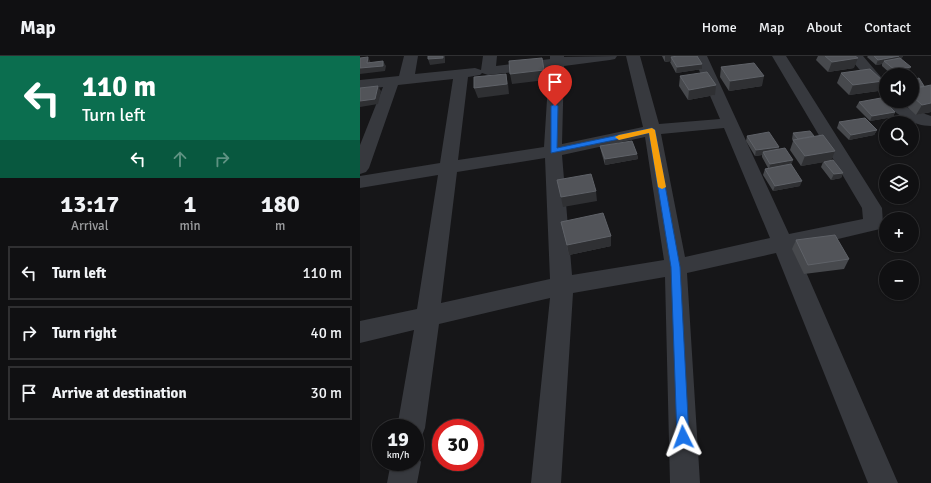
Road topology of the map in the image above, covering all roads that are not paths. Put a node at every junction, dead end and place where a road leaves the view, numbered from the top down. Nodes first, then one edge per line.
1 (412, 56) edge
2 (610, 56) edge
3 (633, 56) edge
4 (700, 56) edge
5 (779, 56) edge
6 (856, 56) edge
7 (556, 59) edge
8 (489, 63) edge
9 (462, 74) junction
10 (399, 81) junction
11 (879, 84) edge
12 (360, 85) edge
13 (900, 108) edge
14 (931, 121) edge
15 (729, 123) junction
16 (652, 130) junction
17 (553, 151) junction
18 (360, 168) edge
19 (448, 168) junction
20 (360, 182) edge
21 (783, 244) junction
22 (676, 267) junction
23 (562, 286) junction
24 (428, 316) junction
25 (360, 332) edge
26 (412, 419) edge
27 (404, 471) edge
28 (402, 483) edge
29 (546, 483) edge
30 (685, 483) edge
31 (883, 483) edge

1 - 10 street
2 - 7 street
3 - 16 street
4 - 15 street
5 - 21 street
6 - 11 street
7 - 8 street
7 - 17 street
8 - 9 street
9 - 10 street
9 - 19 street
10 - 12 street
10 - 18 street
13 - 14 street
15 - 16 street
15 - 21 street
16 - 17 street
16 - 22 street
17 - 19 street
17 - 23 street
19 - 20 street
19 - 24 street
21 - 22 street
21 - 31 street
22 - 23 street
22 - 30 street
23 - 24 street
23 - 29 street
24 - 25 street
24 - 26 street
27 - 28 street

